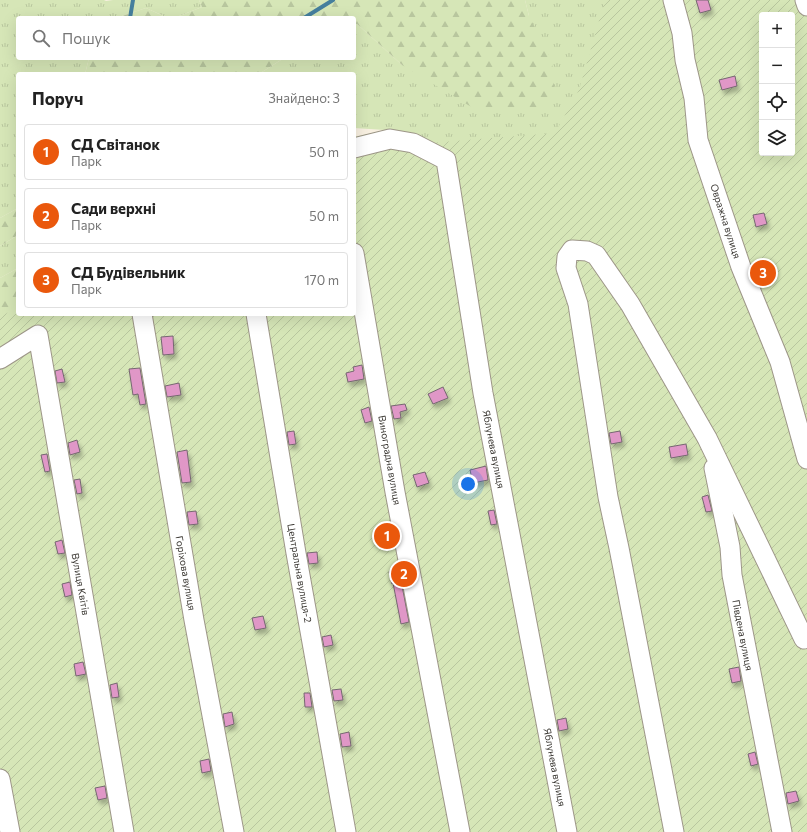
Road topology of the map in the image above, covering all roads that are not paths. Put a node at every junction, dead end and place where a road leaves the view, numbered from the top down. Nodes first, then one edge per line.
1 (673, 0) edge
2 (805, 0) edge
3 (807, 6) edge
4 (356, 148) edge
5 (356, 265) edge
6 (142, 316) edge
7 (256, 316) edge
8 (0, 359) edge
9 (707, 438) junction
10 (807, 459) edge
11 (804, 639) dead end
12 (0, 779) edge
13 (10, 832) edge
14 (124, 832) edge
15 (234, 832) edge
16 (346, 832) edge
17 (460, 832) edge
18 (567, 832) edge
19 (674, 832) edge
20 (782, 832) edge

1 - 10 lane, Овражна вулиця
2 - 3 lane
4 - 18 lane, Яблунева вулиця
5 - 17 lane, Виноградна вулиця
6 - 15 lane, Горіхова вулиця
7 - 16 lane, Центральна вулиця-2
8 - 14 lane, Вулиця Квітів
9 - 11 lane
9 - 19 lane
9 - 20 lane, Південа вулиця
12 - 13 lane

